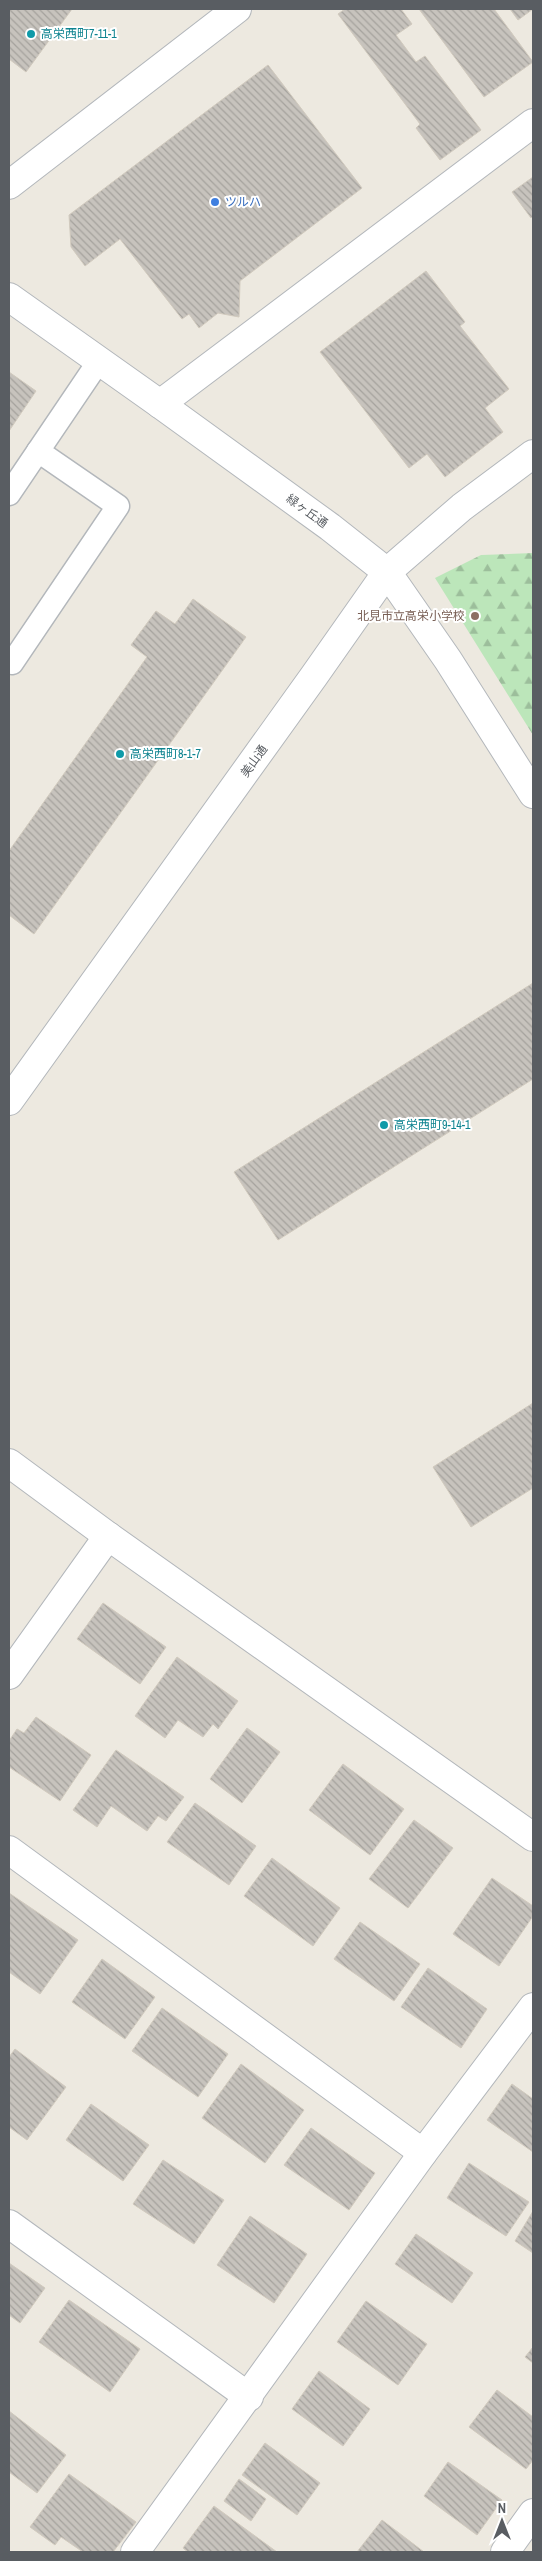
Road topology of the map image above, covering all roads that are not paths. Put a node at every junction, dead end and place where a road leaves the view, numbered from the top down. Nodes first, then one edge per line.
1 (237, 9) edge
2 (533, 123) edge
3 (9, 186) edge
4 (9, 297) edge
5 (99, 361) junction
6 (160, 404) junction
7 (38, 451) junction
8 (533, 454) edge
9 (9, 494) edge
10 (387, 572) junction
11 (9, 661) edge
12 (533, 794) edge
13 (9, 1101) edge
14 (9, 1463) edge
15 (108, 1536) junction
16 (9, 1675) edge
17 (533, 1837) edge
18 (9, 1850) edge
19 (533, 2007) edge
20 (423, 2153) junction
21 (9, 2224) edge
22 (249, 2397) junction
23 (533, 2513) edge
24 (135, 2552) edge
25 (505, 2552) edge

1 - 3 street
2 - 6 street
4 - 5 street, 緑ヶ丘通
5 - 6 street, 緑ヶ丘通
5 - 7 lane
6 - 10 street, 緑ヶ丘通
7 - 9 lane
7 - 11 lane
8 - 10 street, 美山通
10 - 12 street, 緑ヶ丘通
10 - 13 street, 美山通
14 - 15 street
15 - 16 street
15 - 17 street
18 - 20 street
19 - 20 street
20 - 22 street
21 - 22 street
22 - 24 street
23 - 25 street

